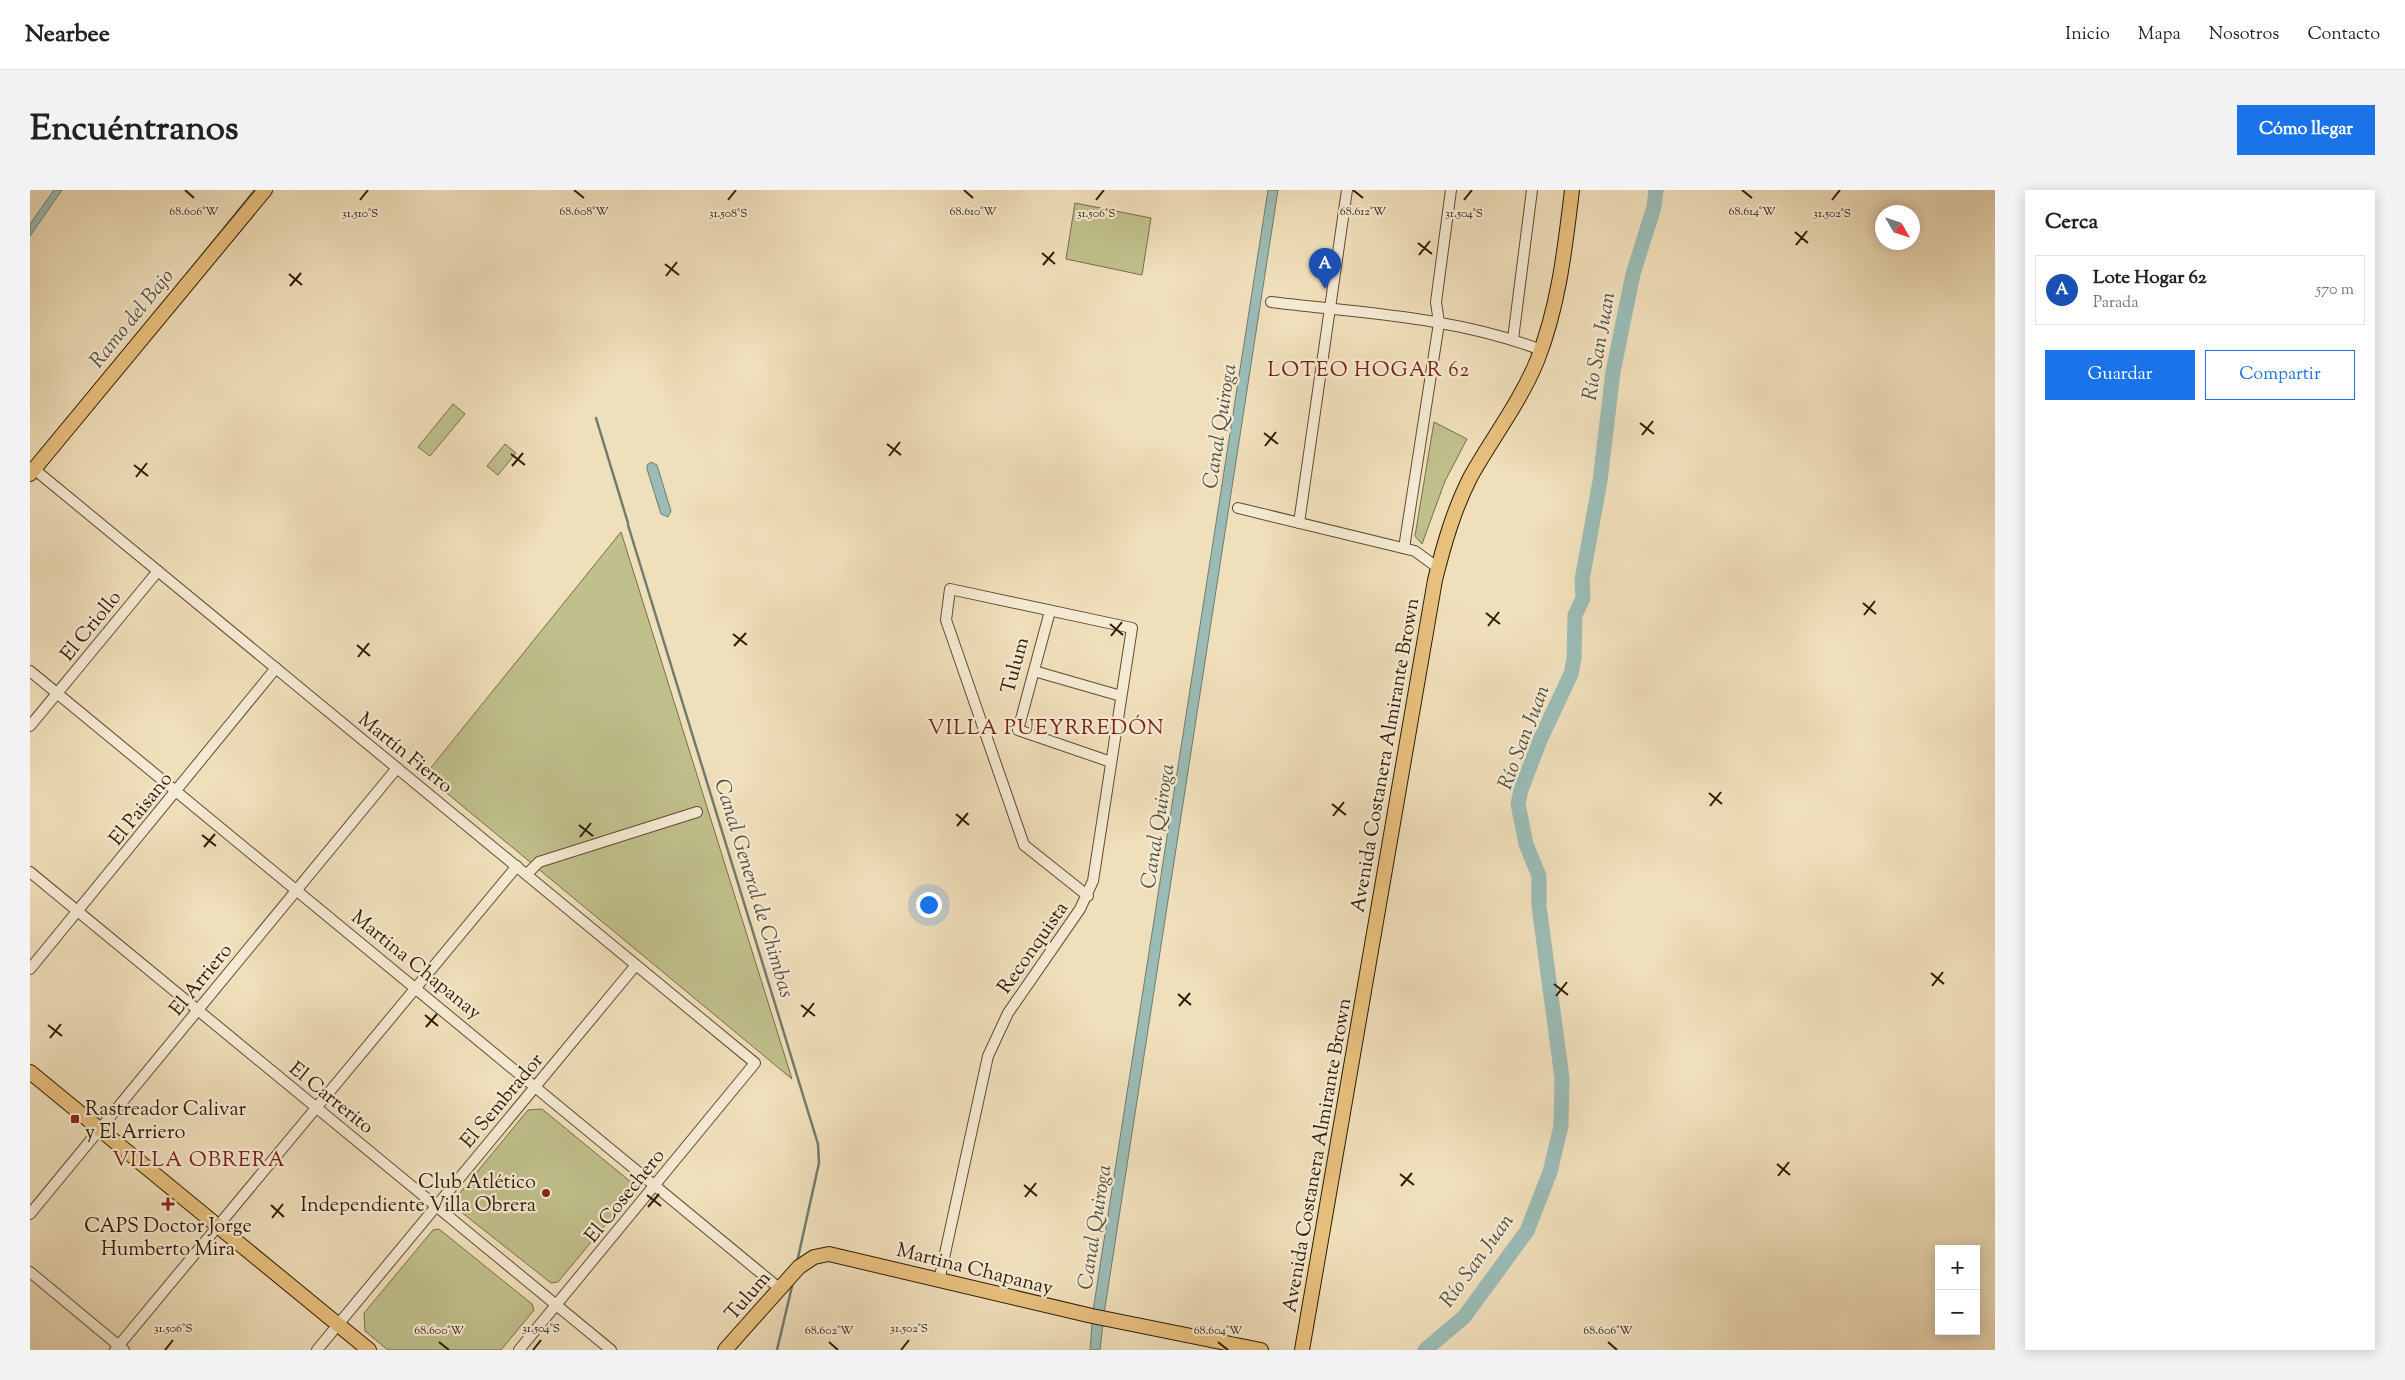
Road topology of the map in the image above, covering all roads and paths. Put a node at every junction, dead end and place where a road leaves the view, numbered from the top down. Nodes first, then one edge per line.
1 (265, 190) edge
2 (1347, 190) edge
3 (1451, 190) edge
4 (1532, 190) edge
5 (1572, 190) edge
6 (1271, 302) dead end
7 (1330, 309) junction
8 (1439, 323) junction
9 (1513, 339) junction
10 (1541, 350) junction
11 (32, 472) edge
12 (1238, 508) dead end
13 (1299, 523) junction
14 (1404, 548) junction
15 (1438, 568) junction
16 (158, 570) junction
17 (1050, 610) junction
18 (276, 668) junction
19 (30, 671) edge
20 (1034, 671) junction
21 (57, 693) junction
22 (1122, 696) junction
23 (30, 726) edge
24 (1111, 762) junction
25 (397, 768) junction
26 (176, 791) junction
27 (698, 812) dead end
28 (517, 866) junction
29 (30, 872) edge
30 (527, 874) junction
31 (296, 890) junction
32 (1088, 896) junction
33 (78, 911) junction
34 (636, 964) junction
35 (30, 969) edge
36 (415, 988) junction
37 (198, 1010) junction
38 (755, 1063) joint
39 (30, 1072) edge
40 (535, 1087) junction
41 (316, 1107) junction
42 (100, 1129) junction
43 (654, 1185) junction
44 (436, 1206) junction
45 (30, 1214) edge
46 (218, 1226) junction
47 (796, 1270) joint
48 (30, 1272) edge
49 (940, 1280) junction
50 (779, 1288) junction
51 (556, 1305) junction
52 (338, 1325) junction
53 (120, 1348) edge
54 (317, 1350) edge
55 (369, 1350) edge
56 (519, 1350) edge
57 (612, 1350) edge
58 (725, 1350) edge
59 (1261, 1350) edge
60 (1302, 1350) edge

1 - 11 main road
2 - 7 street
3 - 8 street
4 - 9 street
5 - 10 main road, Avenida Costanera Almirante Brown
6 - 7 street
7 - 8 street
7 - 13 street
8 - 9 street
8 - 14 street
9 - 10 street
10 - 15 main road, Avenida Costanera Almirante Brown
11 - 16 street, Martín Fierro
12 - 13 street
13 - 14 street
14 - 15 street
15 - 60 main road, Avenida Costanera Almirante Brown
16 - 18 street, Martín Fierro
16 - 21 street, El Criollo
17 - 20 street, Tulum
17 - 22 street, Reconquista
17 - 32 street
18 - 25 street, Martín Fierro
18 - 26 street, El Paisano
19 - 21 street, Martina Chapanay
20 - 22 street
20 - 24 street, Tulum
21 - 23 street, El Criollo
21 - 26 street, Martina Chapanay
22 - 24 street, Reconquista
24 - 32 street, Reconquista
25 - 28 street, Martín Fierro
25 - 31 street, El Arriero
26 - 31 street, Martina Chapanay
26 - 33 street, El Paisano
27 - 30 street
28 - 30 street, Martín Fierro
28 - 36 street
29 - 33 street, El Carrerito
30 - 34 street, Martín Fierro
31 - 36 street, Martina Chapanay
31 - 37 street, El Arriero
32 - 49 street, Reconquista
33 - 35 street, El Paisano
33 - 37 street, El Carrerito
34 - 38 street, Martín Fierro
34 - 40 street, El Sembrador
36 - 40 street, Martina Chapanay
36 - 41 street
37 - 41 street, El Carrerito
37 - 42 street, El Arriero
38 - 43 street, El Cosechero
39 - 42 main road
40 - 43 street, Martina Chapanay
40 - 44 street, El Sembrador
41 - 44 street, El Carrerito
41 - 46 street
42 - 45 street, El Arriero
42 - 46 main road
43 - 50 street, Martina Chapanay
43 - 51 street, El Cosechero
44 - 51 street, El Carrerito
44 - 52 street, El Sembrador
46 - 52 main road
46 - 53 street
47 - 49 main road, Martina Chapanay
47 - 50 main road, Tulum
48 - 53 street
49 - 59 main road, Martina Chapanay
50 - 58 main road, Tulum
51 - 56 street, El Cosechero
51 - 57 street, El Carrerito
52 - 54 street, El Sembrador
52 - 55 main road

